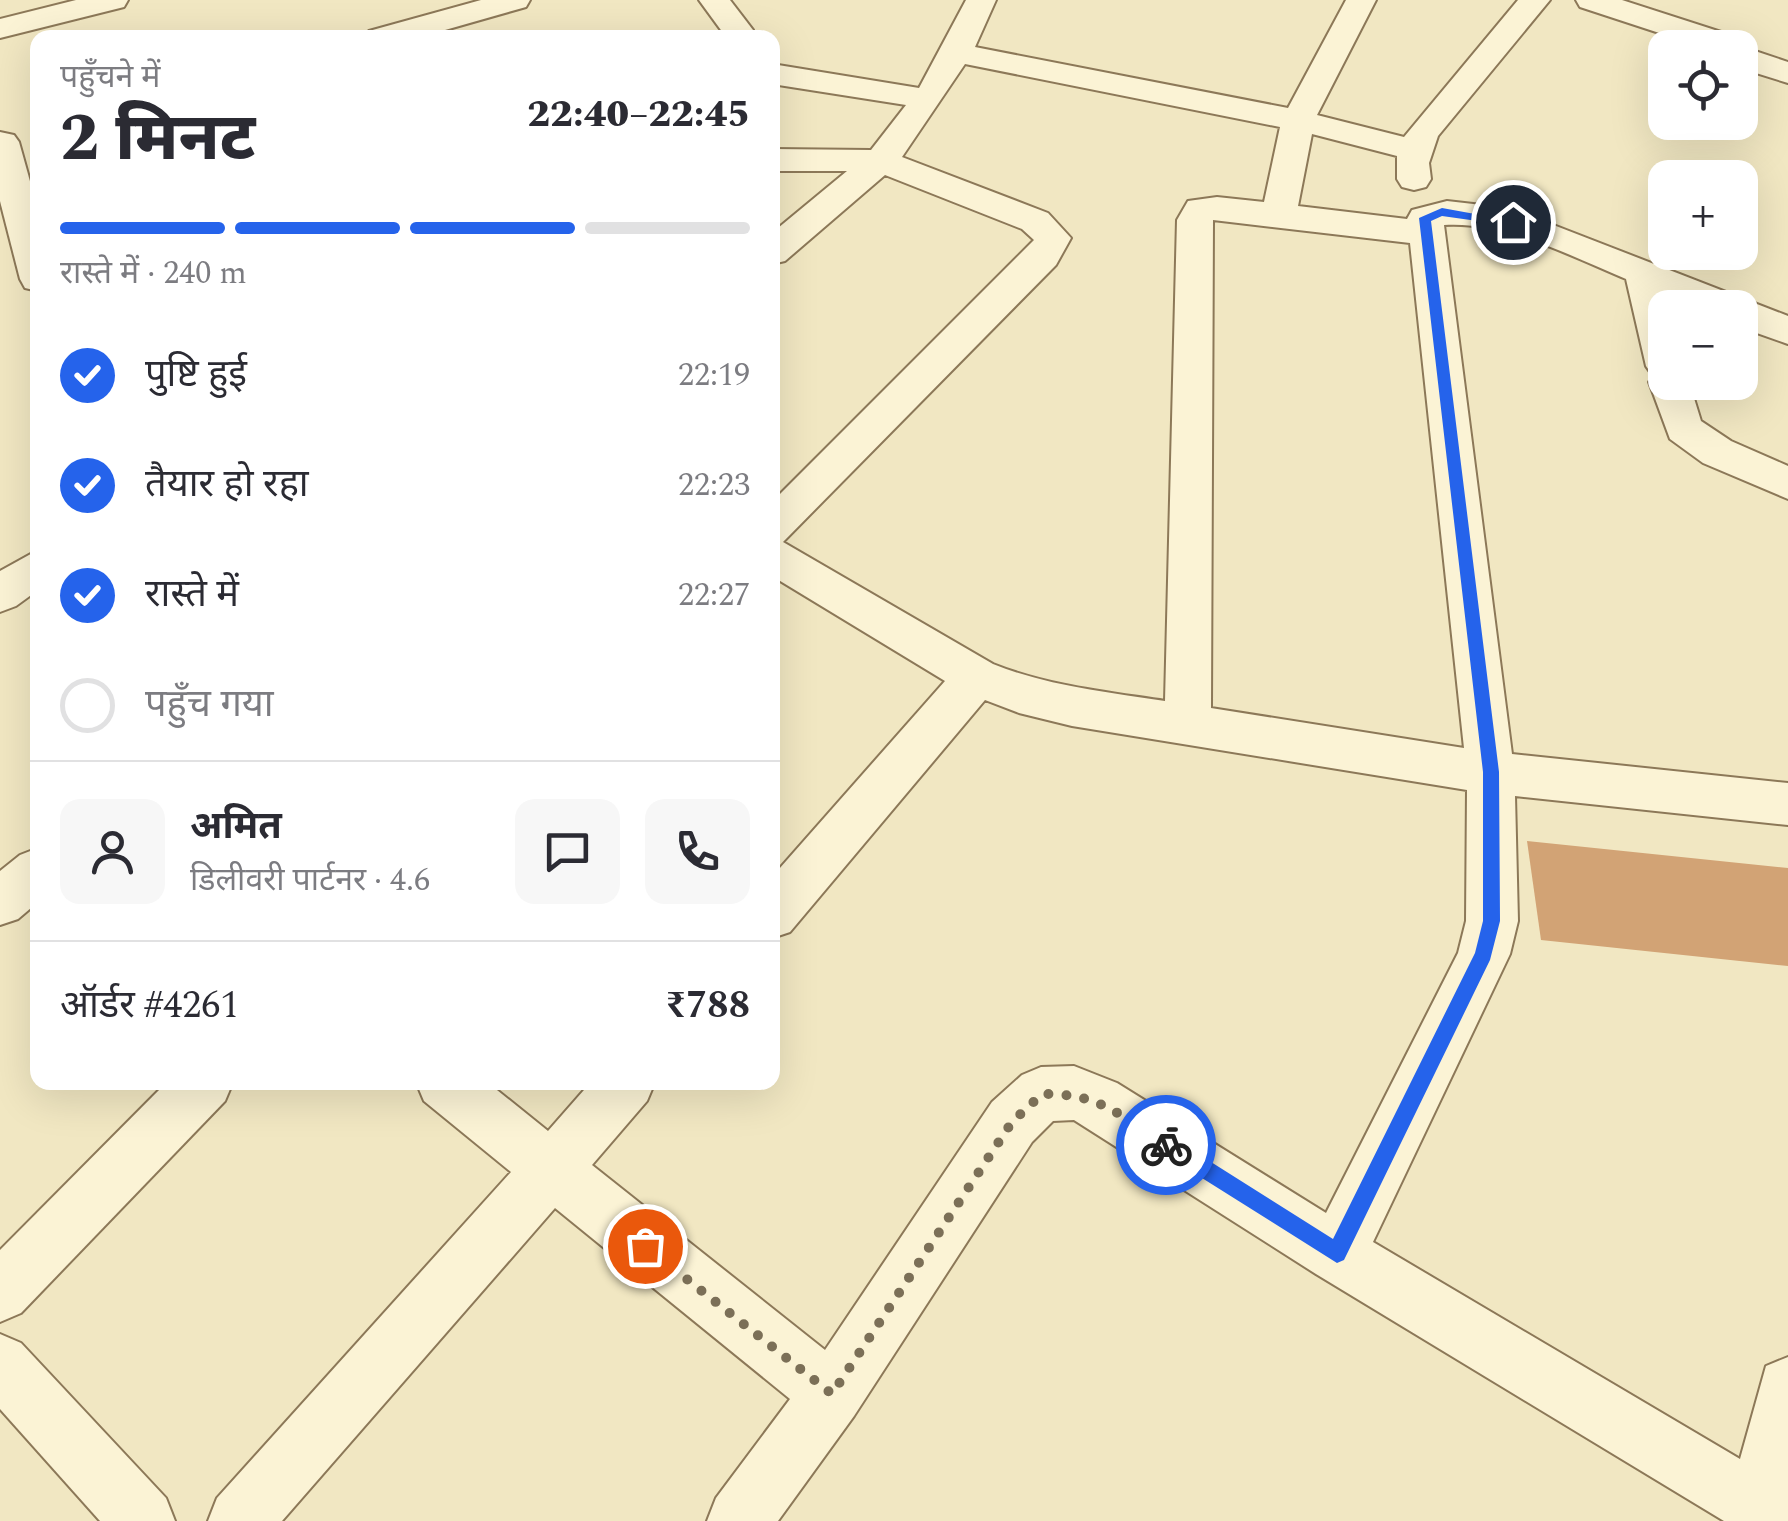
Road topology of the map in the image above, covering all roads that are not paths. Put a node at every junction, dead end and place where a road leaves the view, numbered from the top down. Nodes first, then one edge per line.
1 (114, 0) edge
2 (514, 0) edge
3 (714, 0) edge
4 (981, 0) edge
5 (1361, 0) edge
6 (1535, 0) edge
7 (1562, 0) edge
8 (1591, 0) edge
9 (1635, 12) edge
10 (0, 29) edge
11 (408, 30) edge
12 (737, 30) dead end
13 (1672, 30) edge
14 (1687, 30) edge
15 (956, 52) junction
16 (1758, 53) edge
17 (1758, 58) edge
18 (1785, 59) edge
19 (780, 75) edge
20 (928, 98) junction
21 (1298, 120) junction
22 (30, 134) edge
23 (1, 143) edge
24 (1414, 150) junction
25 (780, 160) edge
26 (882, 162) junction
27 (1279, 215) junction
28 (1429, 223) junction
29 (780, 245) edge
30 (27, 271) edge
31 (1643, 274) junction
32 (1683, 290) edge
33 (1648, 295) edge
34 (1758, 319) edge
35 (1788, 330) edge
36 (1675, 400) edge
37 (1788, 483) edge
38 (780, 521) edge
39 (780, 560) edge
40 (30, 573) edge
41 (0, 594) edge
42 (977, 677) junction
43 (1188, 724) junction
44 (1491, 772) junction
45 (1788, 804) edge
46 (30, 878) edge
47 (0, 902) edge
48 (780, 906) edge
49 (198, 1090) edge
50 (453, 1090) edge
51 (621, 1090) edge
52 (552, 1172) junction
53 (1337, 1253) junction
54 (0, 1292) edge
55 (0, 1364) edge
56 (1788, 1388) edge
57 (832, 1394) junction
58 (1767, 1516) edge
59 (142, 1521) edge
60 (240, 1521) edge
61 (739, 1521) edge

1 - 10 street
2 - 11 street
3 - 12 street
4 - 15 street
5 - 21 street
6 - 24 street
7 - 9 street
8 - 9 street
9 - 13 street
9 - 14 street
15 - 20 street
15 - 21 street
16 - 18 street
17 - 18 street
19 - 20 street
20 - 26 street
21 - 24 street
21 - 27 street
22 - 23 street
23 - 30 street
24 - 28 street
25 - 26 street
26 - 29 street
26 - 38 street
27 - 28 street
27 - 43 street
28 - 31 street
28 - 44 street
31 - 32 street
31 - 33 street
34 - 35 street
36 - 37 street
39 - 42 street
40 - 41 street
42 - 43 street
42 - 48 street
43 - 44 street
44 - 45 street
44 - 53 street
46 - 47 street
49 - 54 street
50 - 52 street
51 - 52 street
52 - 57 street
52 - 60 street
53 - 57 street
53 - 58 street
55 - 59 street
56 - 58 street
57 - 61 street

